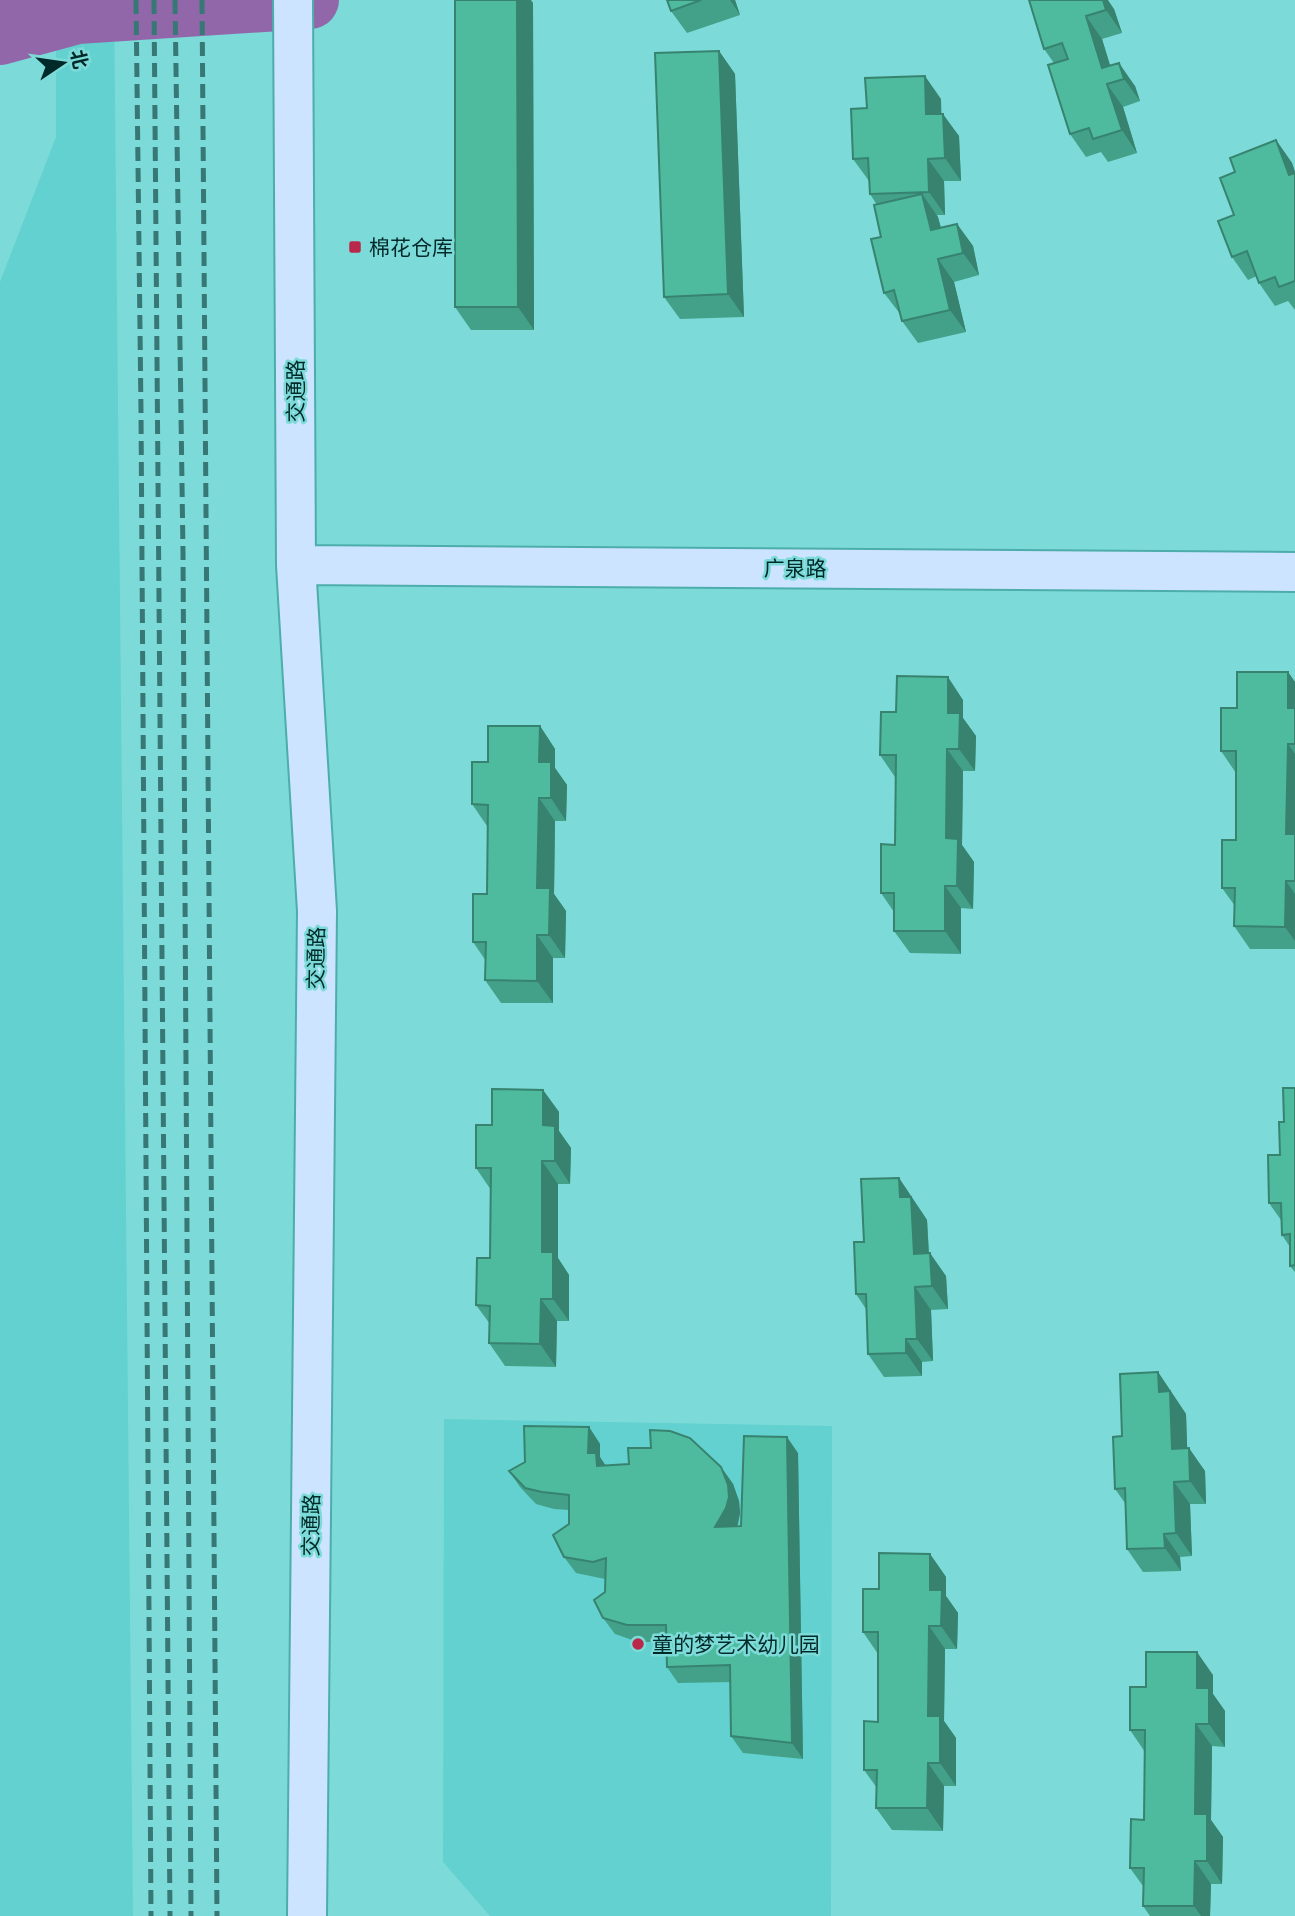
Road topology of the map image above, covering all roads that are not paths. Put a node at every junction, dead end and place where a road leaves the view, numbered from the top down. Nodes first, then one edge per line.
1 (293, 13) edge
2 (296, 565) junction
3 (1295, 572) edge
4 (307, 1916) edge

1 - 2 main road, 交通路
2 - 3 main road, 广泉路
2 - 4 main road, 交通路

